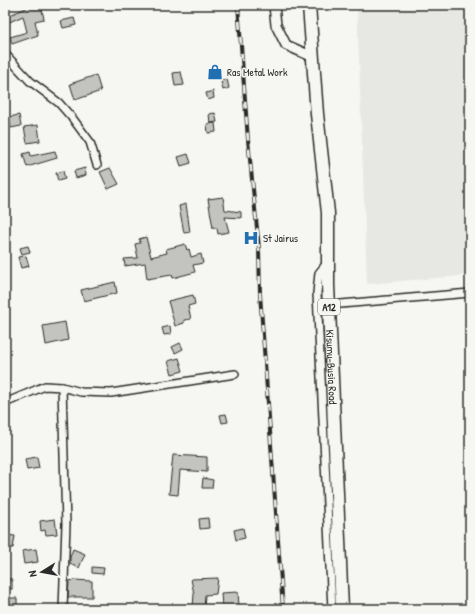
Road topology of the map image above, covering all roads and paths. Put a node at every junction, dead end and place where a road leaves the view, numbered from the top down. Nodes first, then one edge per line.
1 (274, 5) edge
2 (309, 5) edge
3 (5, 55) edge
4 (313, 57) junction
5 (97, 165) dead end
6 (327, 263) junction
7 (470, 293) edge
8 (329, 306) junction
9 (235, 374) dead end
10 (62, 387) junction
11 (5, 402) edge
12 (63, 609) edge
13 (332, 609) edge
14 (342, 609) edge

1 - 4 street
2 - 4 highway, Kisumu-Busia Road / A12
3 - 5 street
4 - 6 highway, Kisumu-Busia Road / A12
6 - 8 highway, Kisumu-Busia Road / A12
6 - 13 street
7 - 8 street
8 - 14 highway, Kisumu-Busia Road / A12
9 - 10 street
10 - 11 street
10 - 12 street

